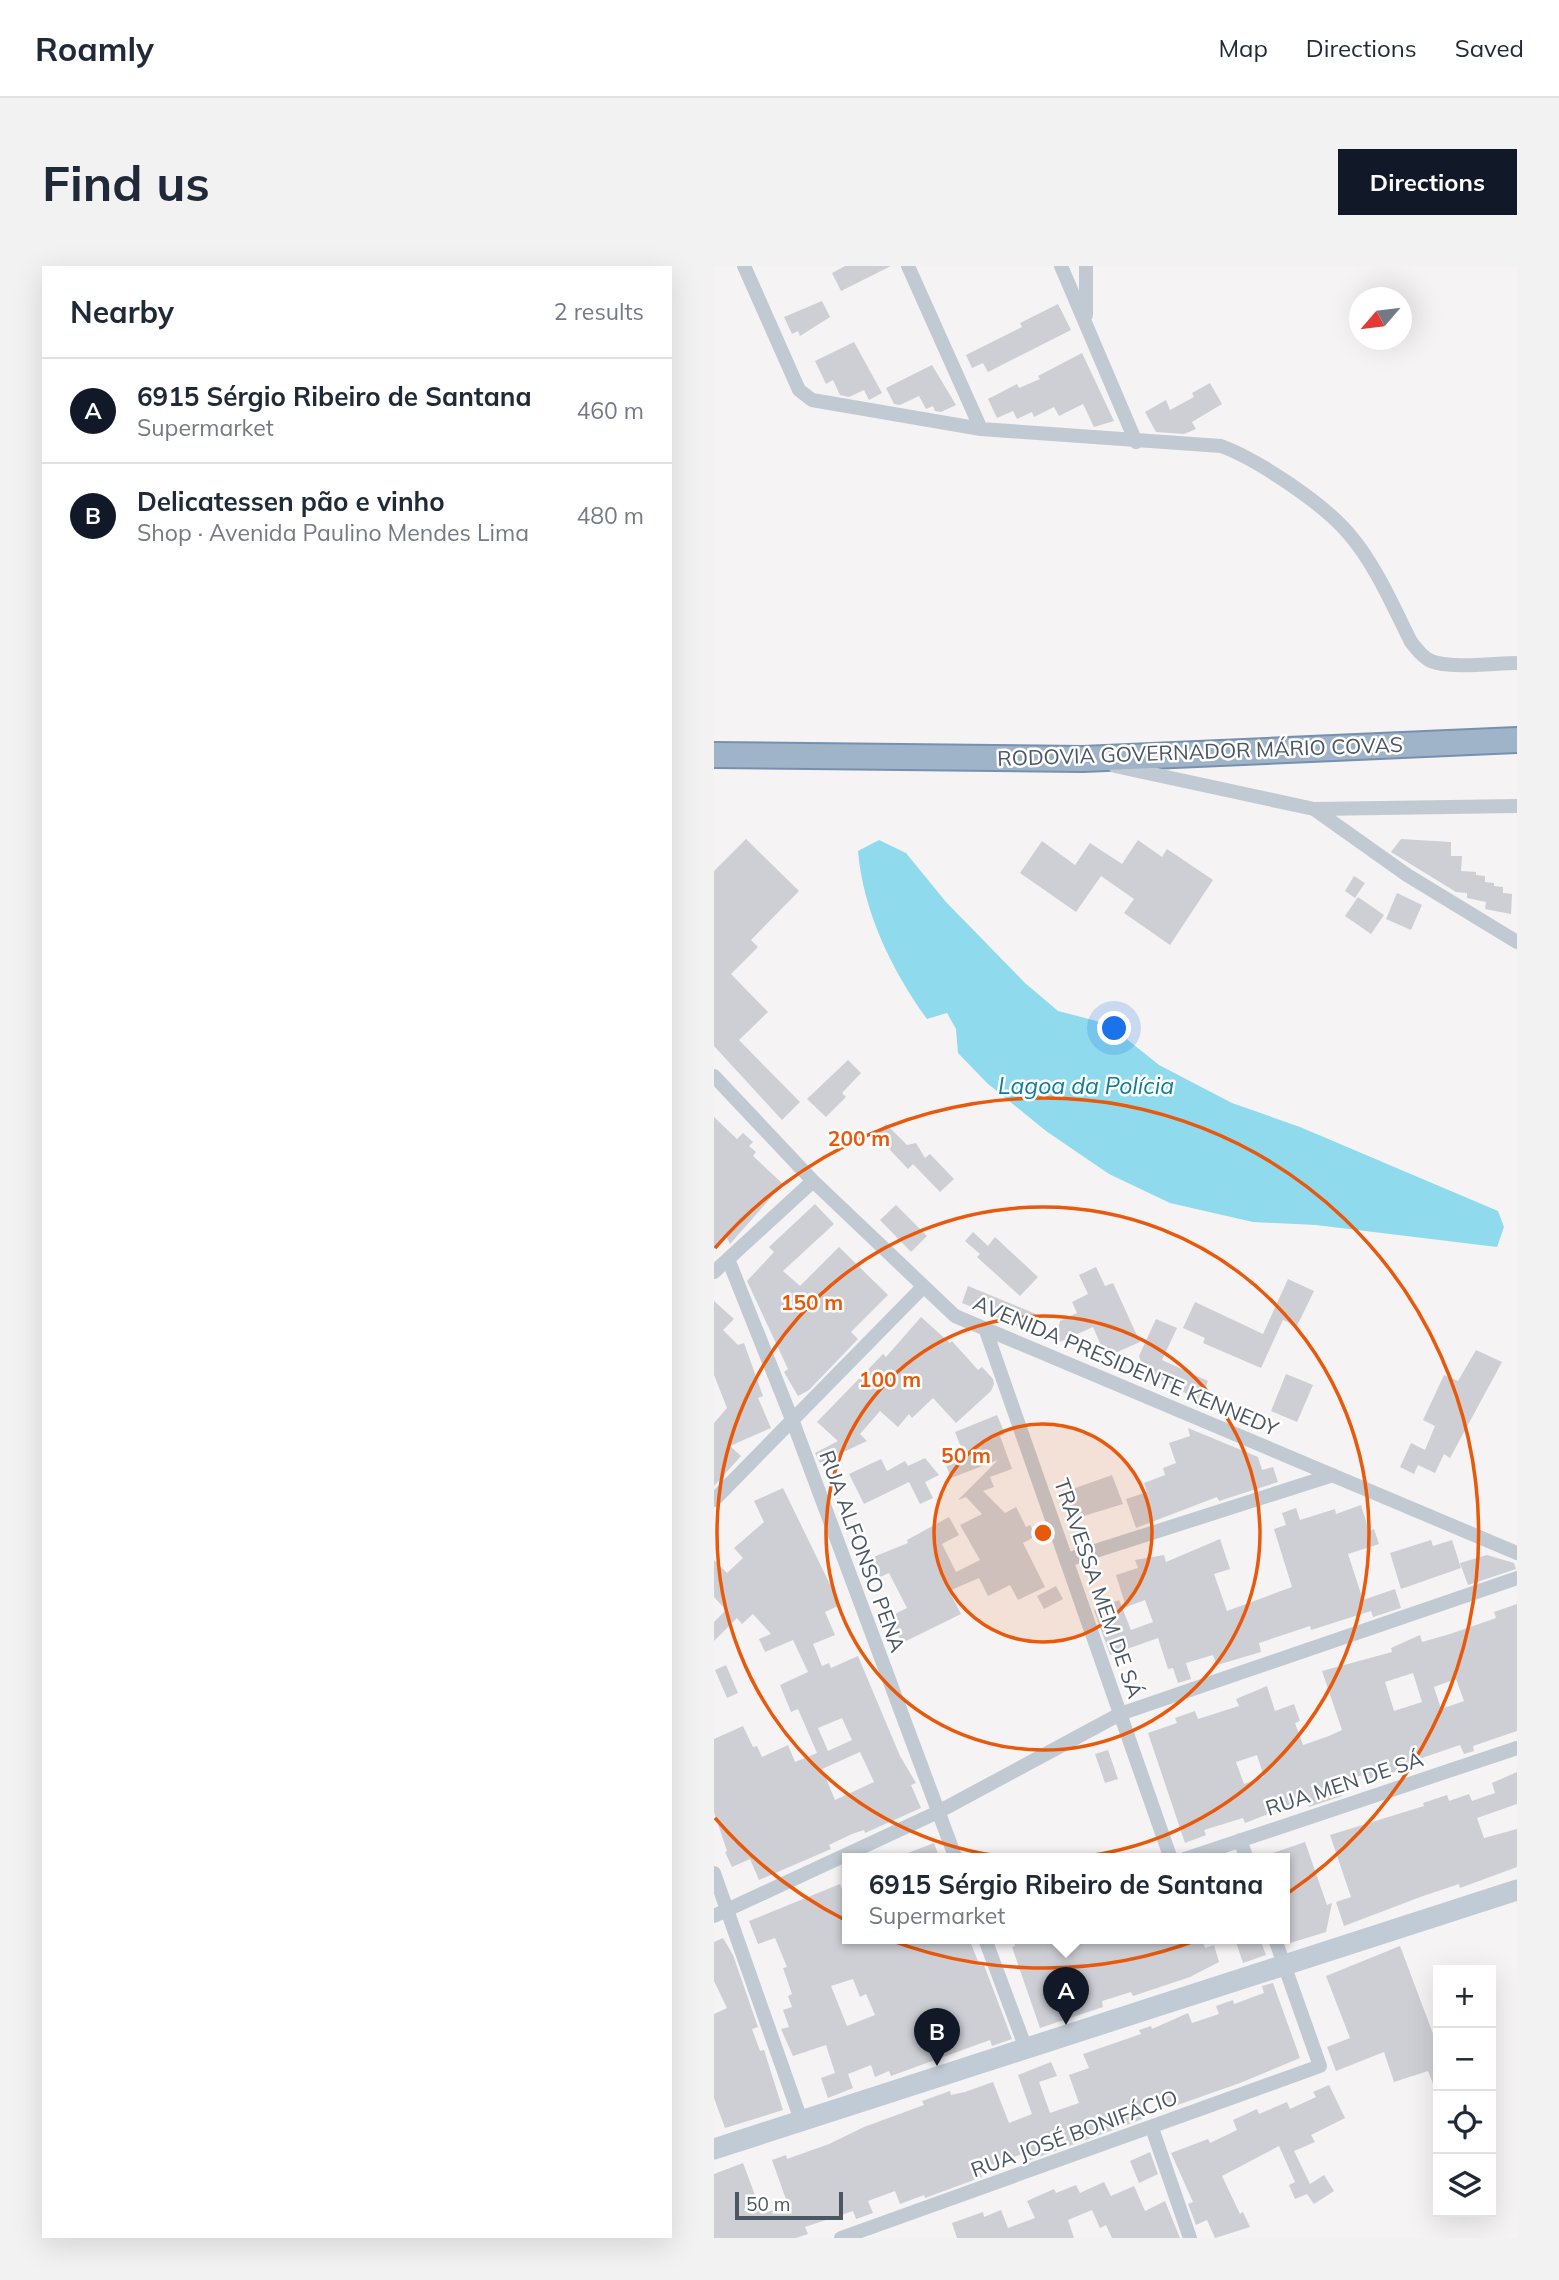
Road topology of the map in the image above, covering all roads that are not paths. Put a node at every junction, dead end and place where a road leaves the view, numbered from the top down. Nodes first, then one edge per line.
1 (744, 266) edge
2 (908, 266) edge
3 (1061, 266) edge
4 (1086, 266) edge
5 (1086, 320) junction
6 (981, 429) junction
7 (1136, 442) junction
8 (1517, 663) edge
9 (1517, 740) edge
10 (714, 755) edge
11 (1083, 759) junction
12 (1517, 806) edge
13 (1314, 809) junction
14 (1517, 942) edge
15 (714, 1076) edge
16 (813, 1181) junction
17 (728, 1259) junction
18 (714, 1272) edge
19 (923, 1287) junction
20 (986, 1331) junction
21 (793, 1422) junction
22 (1333, 1475) junction
23 (714, 1500) edge
24 (1517, 1553) edge
25 (1068, 1560) junction
26 (1517, 1578) edge
27 (1120, 1714) junction
28 (1517, 1748) edge
29 (939, 1812) junction
30 (1240, 1840) junction
31 (850, 1853) edge
32 (954, 1853) edge
33 (1169, 1853) edge
34 (1202, 1853) edge
35 (1245, 1853) edge
36 (842, 1857) edge
37 (714, 1873) edge
38 (1517, 1890) edge
39 (720, 1913) edge
40 (987, 1944) edge
41 (1277, 1944) edge
42 (1285, 1965) junction
43 (1025, 2046) junction
44 (801, 2120) junction
45 (1152, 2128) junction
46 (714, 2148) edge
47 (841, 2238) edge
48 (1190, 2238) edge

1 - 6 street
2 - 6 street
3 - 5 street
4 - 5 street
5 - 7 street
6 - 7 street
7 - 8 street
9 - 11 highway, RODOVIA GOVERNADOR MÁRIO COVAS
10 - 11 highway, RODOVIA GOVERNADOR MÁRIO COVAS
11 - 13 street
12 - 13 street
13 - 14 street
15 - 16 street, AVENIDA PRESIDENTE KENNEDY
16 - 17 street
16 - 19 street, AVENIDA PRESIDENTE KENNEDY
17 - 18 street
17 - 21 street, RUA ALFONSO PENA
19 - 20 street, AVENIDA PRESIDENTE KENNEDY
19 - 21 street
20 - 22 street, AVENIDA PRESIDENTE KENNEDY
20 - 25 street, TRAVESSA MEM DE SÁ
21 - 23 street
21 - 29 street, RUA ALFONSO PENA
22 - 24 street, AVENIDA PRESIDENTE KENNEDY
22 - 25 street
25 - 27 street, TRAVESSA MEM DE SÁ
26 - 27 street
27 - 29 street
27 - 33 street, TRAVESSA MEM DE SÁ
28 - 30 street, RUA MEN DE SÁ
29 - 31 street
29 - 32 street, RUA ALFONSO PENA
30 - 34 street, RUA MEN DE SÁ
30 - 35 street
36 - 39 street
37 - 39 street
38 - 42 main road
39 - 44 street
40 - 43 street
41 - 42 street
42 - 43 main road
42 - 45 street, RUA JOSÉ BONIFÁCIO
43 - 44 main road
44 - 46 main road
45 - 47 street, RUA JOSÉ BONIFÁCIO
45 - 48 street

